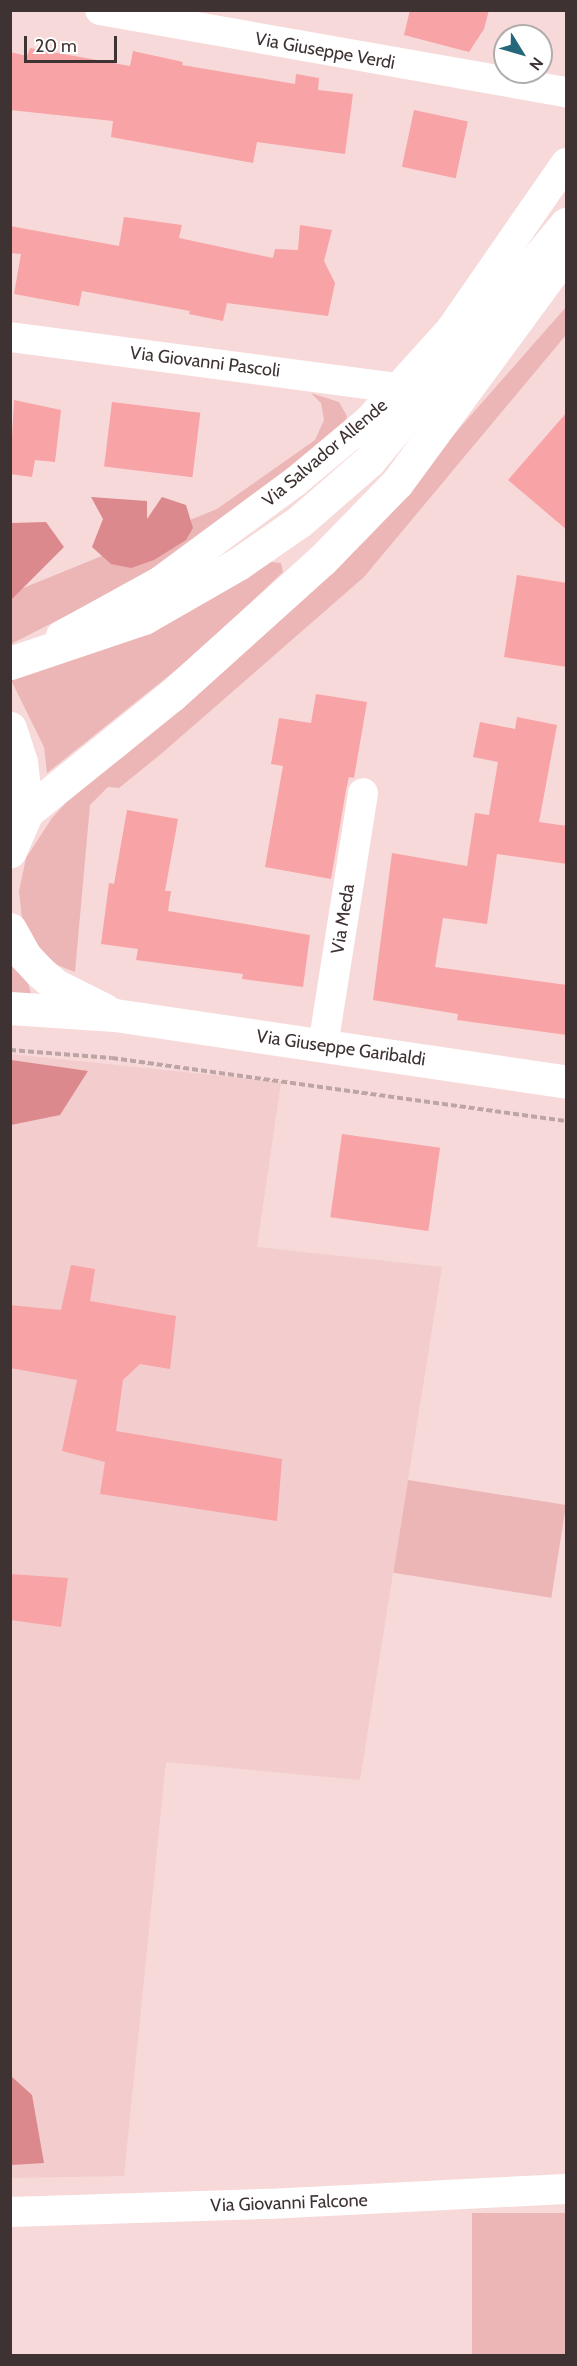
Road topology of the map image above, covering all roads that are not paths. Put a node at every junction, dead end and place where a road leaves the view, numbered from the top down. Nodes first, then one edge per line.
1 (100, 10) edge
2 (561, 96) edge
3 (567, 163) edge
4 (567, 224) edge
5 (567, 252) edge
6 (10, 337) edge
7 (400, 388) junction
8 (10, 662) edge
9 (10, 728) edge
10 (363, 793) dead end
11 (27, 812) junction
12 (10, 850) edge
13 (10, 929) edge
14 (10, 1008) edge
15 (115, 1015) junction
16 (323, 1046) junction
17 (567, 1082) edge
18 (567, 2189) edge
19 (10, 2212) edge

1 - 2 street, Via Giuseppe Verdi
3 - 7 street, Via Salvador Allende
4 - 8 main road
5 - 11 main road
6 - 7 street, Via Giovanni Pascoli
7 - 8 street, Via Salvador Allende
9 - 11 main road
10 - 16 street, Via Meda
11 - 12 main road
13 - 15 main road, Via Giuseppe Garibaldi
14 - 15 main road, Via Giuseppe Garibaldi
15 - 16 main road, Via Giuseppe Garibaldi
16 - 17 main road, Via Giuseppe Garibaldi
18 - 19 street, Via Giovanni Falcone

